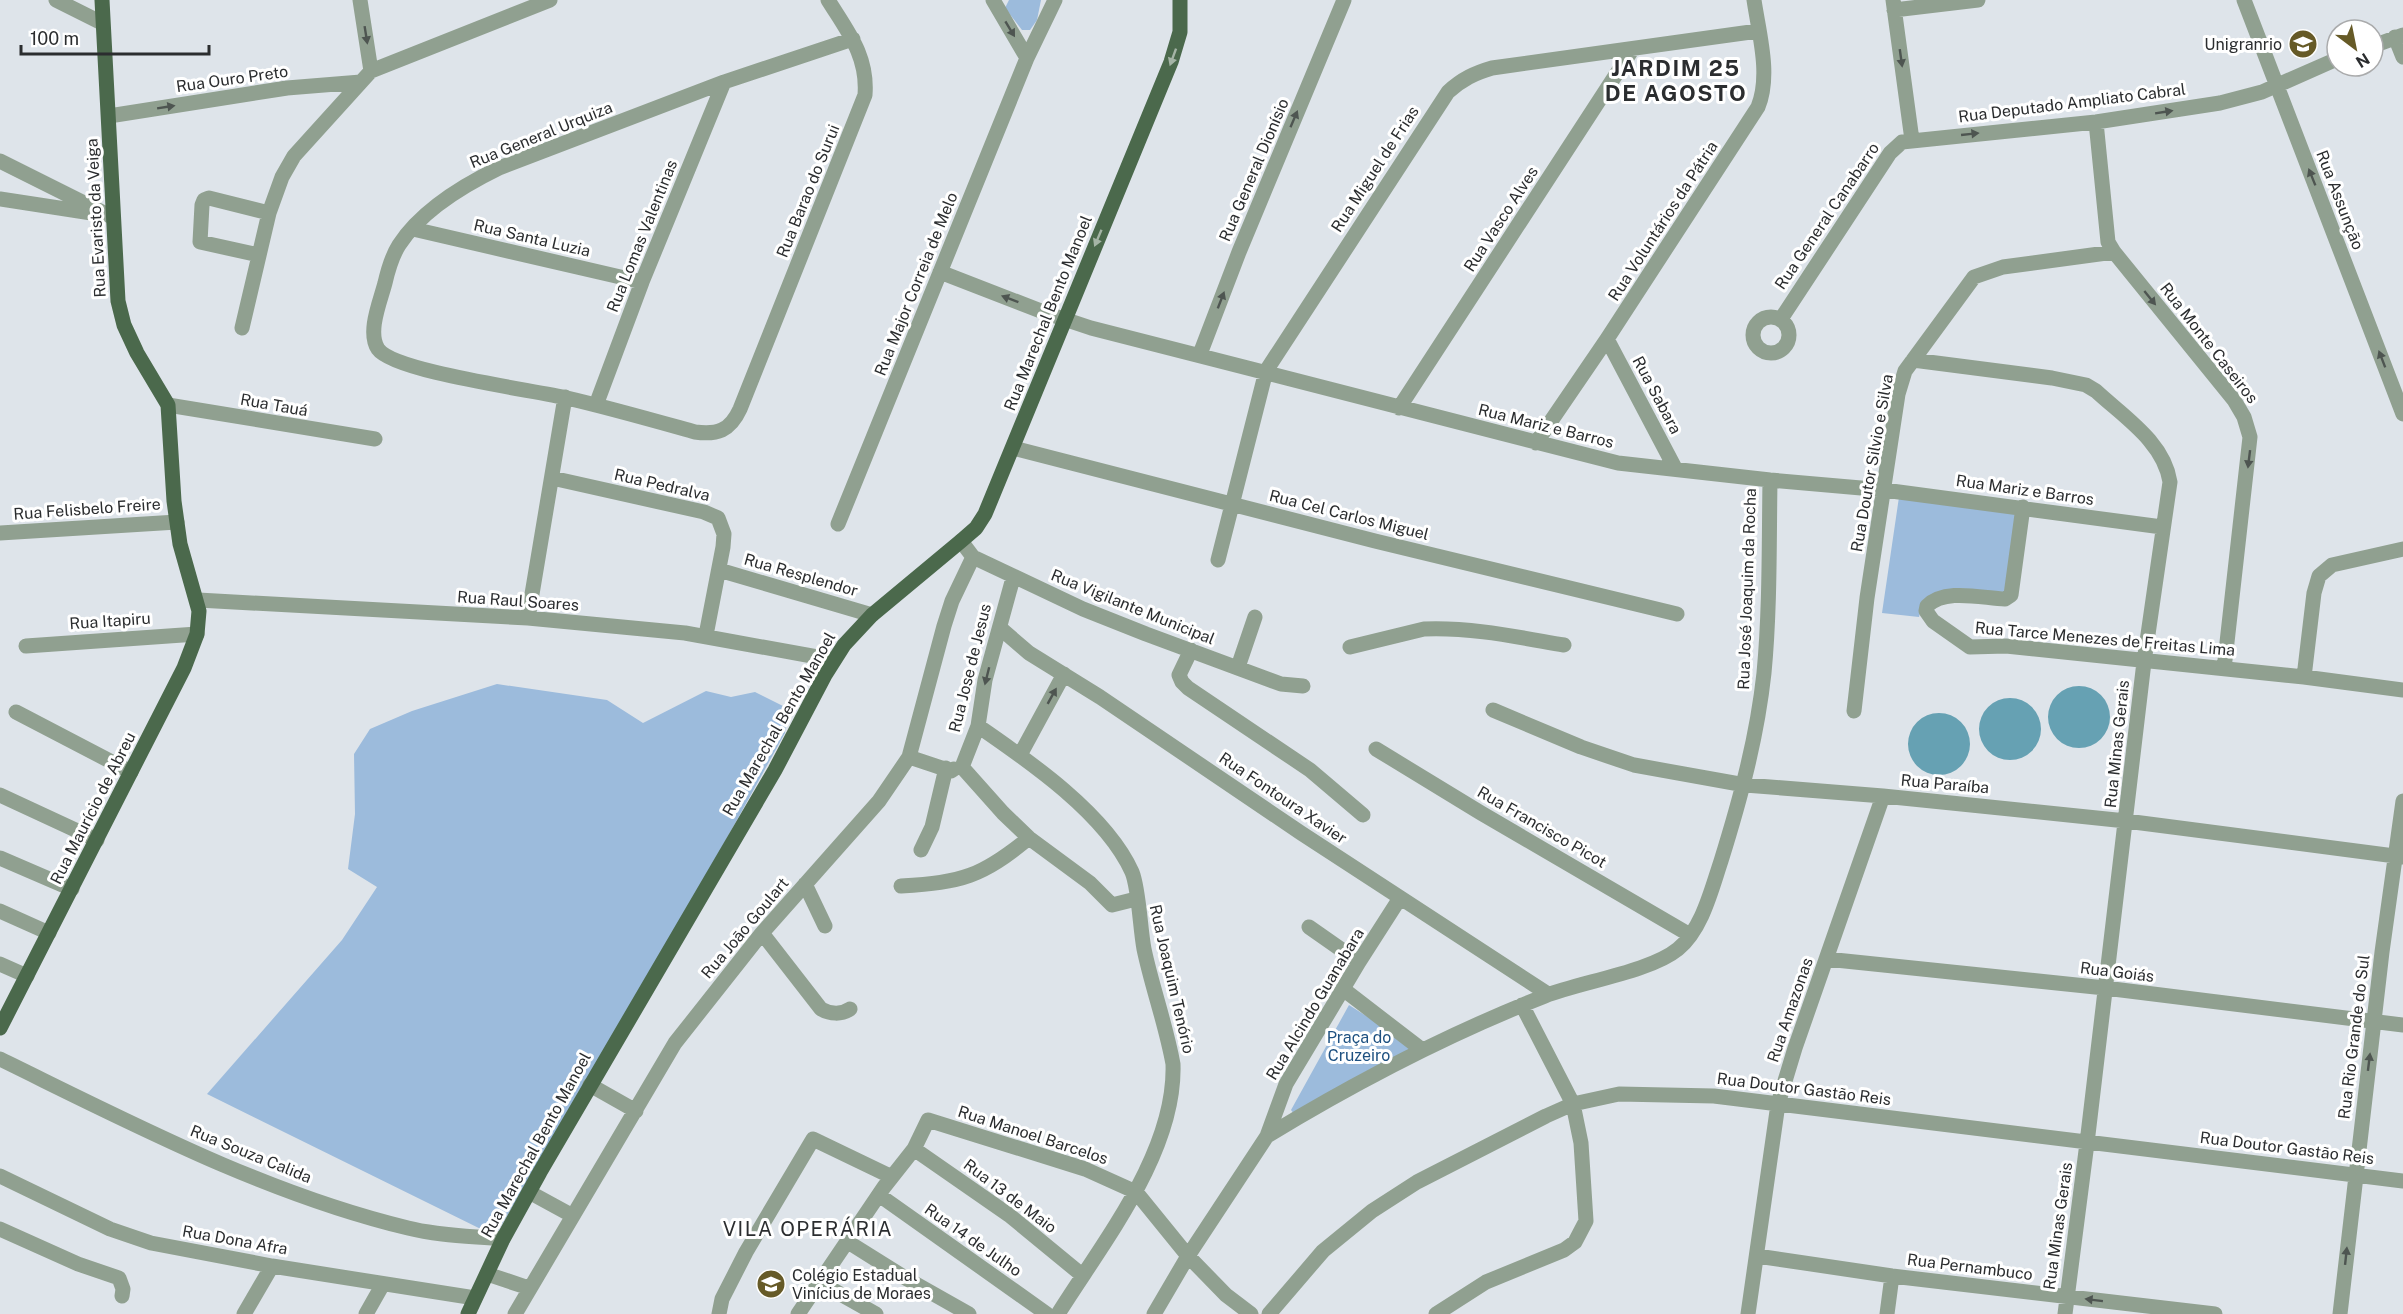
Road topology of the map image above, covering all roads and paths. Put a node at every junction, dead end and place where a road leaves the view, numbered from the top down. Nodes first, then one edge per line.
1 (56, 0) edge
2 (102, 0) edge
3 (360, 0) edge
4 (550, 0) edge
5 (828, 0) edge
6 (993, 0) edge
7 (1055, 0) edge
8 (1180, 0) edge
9 (1344, 0) edge
10 (1754, 0) edge
11 (1978, 0) edge
12 (2244, 0) edge
13 (1894, 5) edge
14 (102, 23) junction
15 (1758, 31) junction
16 (2399, 36) edge
17 (853, 39) junction
18 (1632, 50) junction
19 (2403, 57) edge
20 (1027, 58) junction
21 (2325, 64) edge
22 (366, 76) junction
23 (724, 82) junction
24 (2276, 85) junction
25 (108, 116) junction
26 (2096, 122) junction
27 (1912, 140) junction
28 (0, 161) edge
29 (0, 199) edge
30 (269, 213) junction
31 (112, 217) junction
32 (413, 228) junction
33 (2114, 252) junction
34 (259, 255) junction
35 (940, 272) junction
36 (642, 282) junction
37 (1781, 319) dead end
38 (1065, 320) junction
39 (242, 328) dead end
40 (1607, 339) junction
41 (1200, 354) junction
42 (1913, 360) junction
43 (1266, 371) junction
44 (2398, 388) edge
45 (565, 397) junction
46 (744, 399) joint
47 (168, 405) junction
48 (596, 405) junction
49 (1399, 408) junction
50 (2403, 414) edge
51 (375, 440) dead end
52 (1536, 443) junction
53 (1013, 448) junction
54 (1675, 468) junction
55 (552, 478) junction
56 (1770, 480) junction
57 (1884, 490) junction
58 (1232, 504) junction
59 (2023, 507) junction
60 (177, 522) junction
61 (838, 524) dead end
62 (2162, 527) junction
63 (0, 533) edge
64 (961, 541) junction
65 (2403, 549) edge
66 (973, 557) junction
67 (1218, 560) dead end
68 (719, 570) junction
69 (1013, 578) junction
70 (198, 600) junction
71 (1677, 614) dead end
72 (872, 615) junction
73 (1255, 617) dead end
74 (528, 618) junction
75 (1000, 628) junction
76 (197, 634) junction
77 (706, 635) junction
78 (1564, 645) dead end
79 (26, 646) dead end
80 (1350, 647) dead end
81 (1191, 650) junction
82 (834, 660) junction
83 (2144, 662) junction
84 (1238, 667) junction
85 (2224, 669) junction
86 (1064, 674) junction
87 (2304, 677) junction
88 (1303, 686) dead end
89 (2403, 690) edge
90 (1494, 710) dead end
91 (1854, 711) dead end
92 (16, 712) dead end
93 (978, 726) junction
94 (1376, 749) dead end
95 (1020, 754) junction
96 (909, 757) junction
97 (962, 767) junction
98 (946, 768) junction
99 (131, 772) junction
100 (1744, 785) junction
101 (0, 795) edge
102 (1883, 796) junction
103 (2403, 801) edge
104 (1363, 815) dead end
105 (2126, 821) junction
106 (1029, 838) junction
107 (97, 840) junction
108 (921, 850) dead end
109 (2399, 857) edge
110 (0, 858) edge
111 (806, 885) junction
112 (901, 886) dead end
113 (72, 889) junction
114 (1400, 898) junction
115 (1136, 899) junction
116 (0, 911) edge
117 (825, 926) dead end
118 (1309, 927) dead end
119 (49, 933) junction
120 (762, 933) junction
121 (1690, 935) junction
122 (1826, 959) junction
123 (1359, 962) junction
124 (0, 964) edge
125 (27, 976) junction
126 (2105, 988) junction
127 (1343, 989) junction
128 (1548, 994) junction
129 (1522, 1005) junction
130 (850, 1009) dead end
131 (2374, 1022) junction
132 (2403, 1025) edge
133 (0, 1028) edge
134 (1421, 1049) junction
135 (0, 1059) edge
136 (590, 1085) junction
137 (1573, 1104) junction
138 (1778, 1104) junction
139 (636, 1111) junction
140 (1267, 1136) junction
141 (2087, 1143) junction
142 (914, 1149) junction
143 (2355, 1174) junction
144 (0, 1176) edge
145 (892, 1177) junction
146 (2403, 1180) edge
147 (529, 1192) junction
148 (1136, 1192) junction
149 (879, 1195) junction
150 (573, 1216) junction
151 (0, 1228) edge
152 (503, 1239) junction
153 (848, 1242) junction
154 (1188, 1256) junction
155 (1757, 1256) junction
156 (272, 1266) junction
157 (487, 1274) junction
158 (1082, 1275) junction
159 (1892, 1276) junction
160 (819, 1282) junction
161 (383, 1284) junction
162 (529, 1288) junction
163 (122, 1296) dead end
164 (2067, 1297) junction
165 (475, 1298) junction
166 (244, 1314) edge
167 (366, 1314) edge
168 (468, 1314) edge
169 (515, 1314) edge
170 (718, 1314) edge
171 (798, 1314) edge
172 (876, 1314) edge
173 (969, 1314) edge
174 (1047, 1314) edge
175 (1058, 1314) edge
176 (1154, 1314) edge
177 (1251, 1314) edge
178 (1269, 1314) edge
179 (1436, 1314) edge
180 (1748, 1314) edge
181 (1887, 1314) edge
182 (2065, 1314) edge
183 (2215, 1314) edge
184 (2340, 1314) edge

1 - 14 street
2 - 14 main road, Rua Evaristo da Veiga
3 -> 22 street
4 - 22 street
5 - 17 street, Rua Barao do Surui
6 -> 20 street
7 - 20 street, Rua Major Correia de Melo
8 -> 38 main road, Rua Marechal Bento Manoel
41 -> 9 street, Rua General Dionísio
10 - 15 street, Rua Voluntários da Pátria
11 - 13 street
12 - 24 street, Rua Assunção
13 -> 27 street
14 - 25 main road, Rua Evaristo da Veiga
15 - 18 street, Rua Miguel de Frias
15 - 40 street, Rua Voluntários da Pátria
16 - 19 street
17 - 23 street, Rua General Urquiza
17 - 46 street, Rua Barao do Surui
18 - 43 street, Rua Miguel de Frias
18 - 49 street, Rua Vasco Alves
20 - 35 street, Rua Major Correia de Melo
21 - 24 street, Rua Deputado Ampliato Cabral
25 -> 22 street, Rua Ouro Preto
22 - 30 street
23 - 32 street, Rua General Urquiza
23 - 36 street, Rua Lomas Valentinas
26 -> 24 street, Rua Deputado Ampliato Cabral
44 -> 24 street, Rua Assunção
25 - 31 main road, Rua Evaristo da Veiga
27 -> 26 street, Rua Deputado Ampliato Cabral
26 - 33 street, Rua Monte Caseiros
27 - 37 street, Rua General Canabarro
28 - 31 street
29 - 31 street
30 - 34 street
30 - 34 street
31 - 47 main road, Rua Evaristo da Veiga
32 - 36 street, Rua Santa Luzia
32 - 45 street, Rua General Urquiza
33 - 42 street, Rua Doutor Silvio e Silva
33 -> 85 street, Rua Monte Caseiros
34 - 39 street
38 -> 35 street, Rua Mariz e Barros
35 - 61 street, Rua Major Correia de Melo
36 - 48 street, Rua Lomas Valentinas
38 - 41 street, Rua Mariz e Barros
38 - 53 main road, Rua Marechal Bento Manoel
40 - 52 street, Rua Voluntários da Pátria
40 - 54 street, Rua Sabara
41 - 43 street, Rua Mariz e Barros
42 - 57 street, Rua Doutor Silvio e Silva
42 - 62 street, Rua Minas Gerais
43 - 49 street, Rua Mariz e Barros
43 - 58 street, Rua Miguel de Frias
44 - 50 street, Rua Assunção
45 - 48 street, Rua General Urquiza
45 - 55 street
46 - 48 street, Rua General Urquiza
47 - 51 street, Rua Tauá
47 - 60 main road, Rua Evaristo da Veiga
49 - 52 street, Rua Mariz e Barros
52 - 54 street, Rua Mariz e Barros
53 - 58 street, Rua Cel Carlos Miguel
53 - 64 main road, Rua Marechal Bento Manoel
54 - 56 street, Rua Mariz e Barros
55 - 68 street, Rua Pedralva
55 - 74 street
56 - 57 street, Rua Mariz e Barros
56 - 100 street, Rua José Joaquim da Rocha
57 - 59 street, Rua Mariz e Barros
57 - 91 street, Rua Doutor Silvio e Silva
58 - 67 street, Rua Miguel de Frias
58 - 71 street, Rua Cel Carlos Miguel
59 - 62 street, Rua Mariz e Barros
59 - 83 street, Rua Tarce Menezes de Freitas Lima
60 - 63 street, Rua Felisbelo Freire
60 - 70 main road, Rua Evaristo da Veiga
62 - 83 street, Rua Minas Gerais
64 - 66 street, Rua Vigilante Municipal
64 - 72 main road, Rua Marechal Bento Manoel
65 - 87 street
66 - 69 street, Rua Vigilante Municipal
66 - 96 street, Rua Joāo Goulart
68 - 72 street, Rua Resplendor
68 - 77 street, Rua Pedralva
69 - 75 street, Rua Jose de Jesus
69 - 81 street, Rua Vigilante Municipal
70 - 74 street, Rua Raul Soares
70 - 76 main road, Rua Maurício de Abreu
72 - 82 main road, Rua Marechal Bento Manoel
73 - 84 street
74 - 77 street, Rua Raul Soares
75 - 86 street, Rua Fontoura Xavier
75 -> 93 street, Rua Jose de Jesus
76 - 79 street, Rua Itapiru
76 - 99 main road, Rua Maurício de Abreu
77 - 82 street, Rua Raul Soares
78 - 80 street
81 - 84 street, Rua Vigilante Municipal
81 - 104 street
82 - 136 main road, Rua Marechal Bento Manoel
83 - 85 street, Rua Tarce Menezes de Freitas Lima
83 - 105 street, Rua Minas Gerais
84 - 88 street, Rua Vigilante Municipal
85 - 87 street, Rua Tarce Menezes de Freitas Lima
95 -> 86 street
86 - 114 street, Rua Fontoura Xavier
87 - 89 street, Rua Tarce Menezes de Freitas Lima
90 - 100 street, Rua Paraíba
92 - 99 street
93 - 95 street, Rua Joaquim Tenório
93 - 97 street, Rua Jose de Jesus
94 - 121 street, Rua Francisco Picot
95 - 115 street, Rua Joaquim Tenório
96 - 98 street
96 - 111 street, Rua Joāo Goulart
97 - 98 street
97 - 106 street
98 - 108 street
99 - 107 main road, Rua Maurício de Abreu
100 - 102 street, Rua Paraíba
100 - 121 street, Rua José Joaquim da Rocha
101 - 107 street
102 - 105 street, Rua Paraíba
102 - 122 street, Rua Amazonas
103 - 109 street, Rua Rio Grande do Sul
105 - 109 street, Rua Paraíba
105 - 126 street, Rua Minas Gerais
106 - 112 street
106 - 115 street
107 - 113 main road, Rua Maurício de Abreu
109 - 131 street, Rua Rio Grande do Sul
110 - 113 street
111 - 117 street
111 - 120 street, Rua Joāo Goulart
113 - 119 main road, Rua Maurício de Abreu
114 - 123 street, Rua Alcindo Guanabara
114 - 128 street, Rua Fontoura Xavier
115 - 148 street, Rua Joaquim Tenório
116 - 119 street
118 - 123 street
119 - 125 main road, Rua Maurício de Abreu
120 - 130 street
120 - 139 street, Rua Joāo Goulart
121 - 128 street, Rua José Joaquim da Rocha
122 - 126 street, Rua Goiás
122 - 138 street, Rua Amazonas
123 - 127 street, Rua Alcindo Guanabara
124 - 125 street
125 - 133 main road, Rua Maurício de Abreu
126 - 131 street, Rua Goiás
126 - 141 street, Rua Minas Gerais
127 - 134 street
127 - 140 street, Rua Alcindo Guanabara
128 - 129 street, Rua José Joaquim da Rocha
129 - 134 street, Rua José Joaquim da Rocha
129 - 137 street
131 - 132 street, Rua Goiás
143 -> 131 street, Rua Rio Grande do Sul
134 - 140 street, Rua José Joaquim da Rocha
135 - 152 street, Rua Souza Calida
136 - 139 street
136 - 147 main road, Rua Marechal Bento Manoel
137 - 138 street, Rua Doutor Gastão Reis
137 - 178 street, Rua Doutor Gastão Reis
137 - 179 street
138 - 141 street, Rua Doutor Gastão Reis
138 - 155 street, Rua Amazonas
139 - 150 street, Rua Joāo Goulart
140 - 154 street, Rua Alcindo Guanabara
141 - 143 street, Rua Doutor Gastão Reis
141 - 164 street, Rua Minas Gerais
142 - 145 street
142 - 148 street, Rua Manoel Barcelos
142 - 158 street, Rua 13 de Maio
143 - 146 street, Rua Doutor Gastão Reis
184 -> 143 street, Rua Rio Grande do Sul
144 - 156 street, Rua Dona Afra
145 - 149 street
145 - 170 street
147 - 150 street
147 - 152 main road, Rua Marechal Bento Manoel
148 - 154 street, Rua Manoel Barcelos
148 - 158 street, Rua Joaquim Tenório
149 - 153 street
149 - 174 street, Rua 14 de Julho
150 - 162 street, Rua Joāo Goulart
151 - 163 street
152 - 157 main road, Rua Marechal Bento Manoel
153 - 160 street
153 - 173 street
154 - 176 street, Rua Alcindo Guanabara
154 - 177 street, Rua Manoel Barcelos
155 - 159 street, Rua Pernambuco
155 - 180 street, Rua Amazonas
156 - 161 street, Rua Dona Afra
156 - 166 street
157 - 162 street
157 - 165 main road, Rua Marechal Bento Manoel
158 - 175 street, Rua Joaquim Tenório
159 - 164 street, Rua Pernambuco
159 - 181 street
160 - 171 street
160 - 172 street
161 - 165 street, Rua Dona Afra
161 - 167 street
162 - 169 street, Rua Joāo Goulart
164 - 182 street, Rua Minas Gerais
183 -> 164 street, Rua Pernambuco
165 - 168 main road, Rua Marechal Bento Manoel

